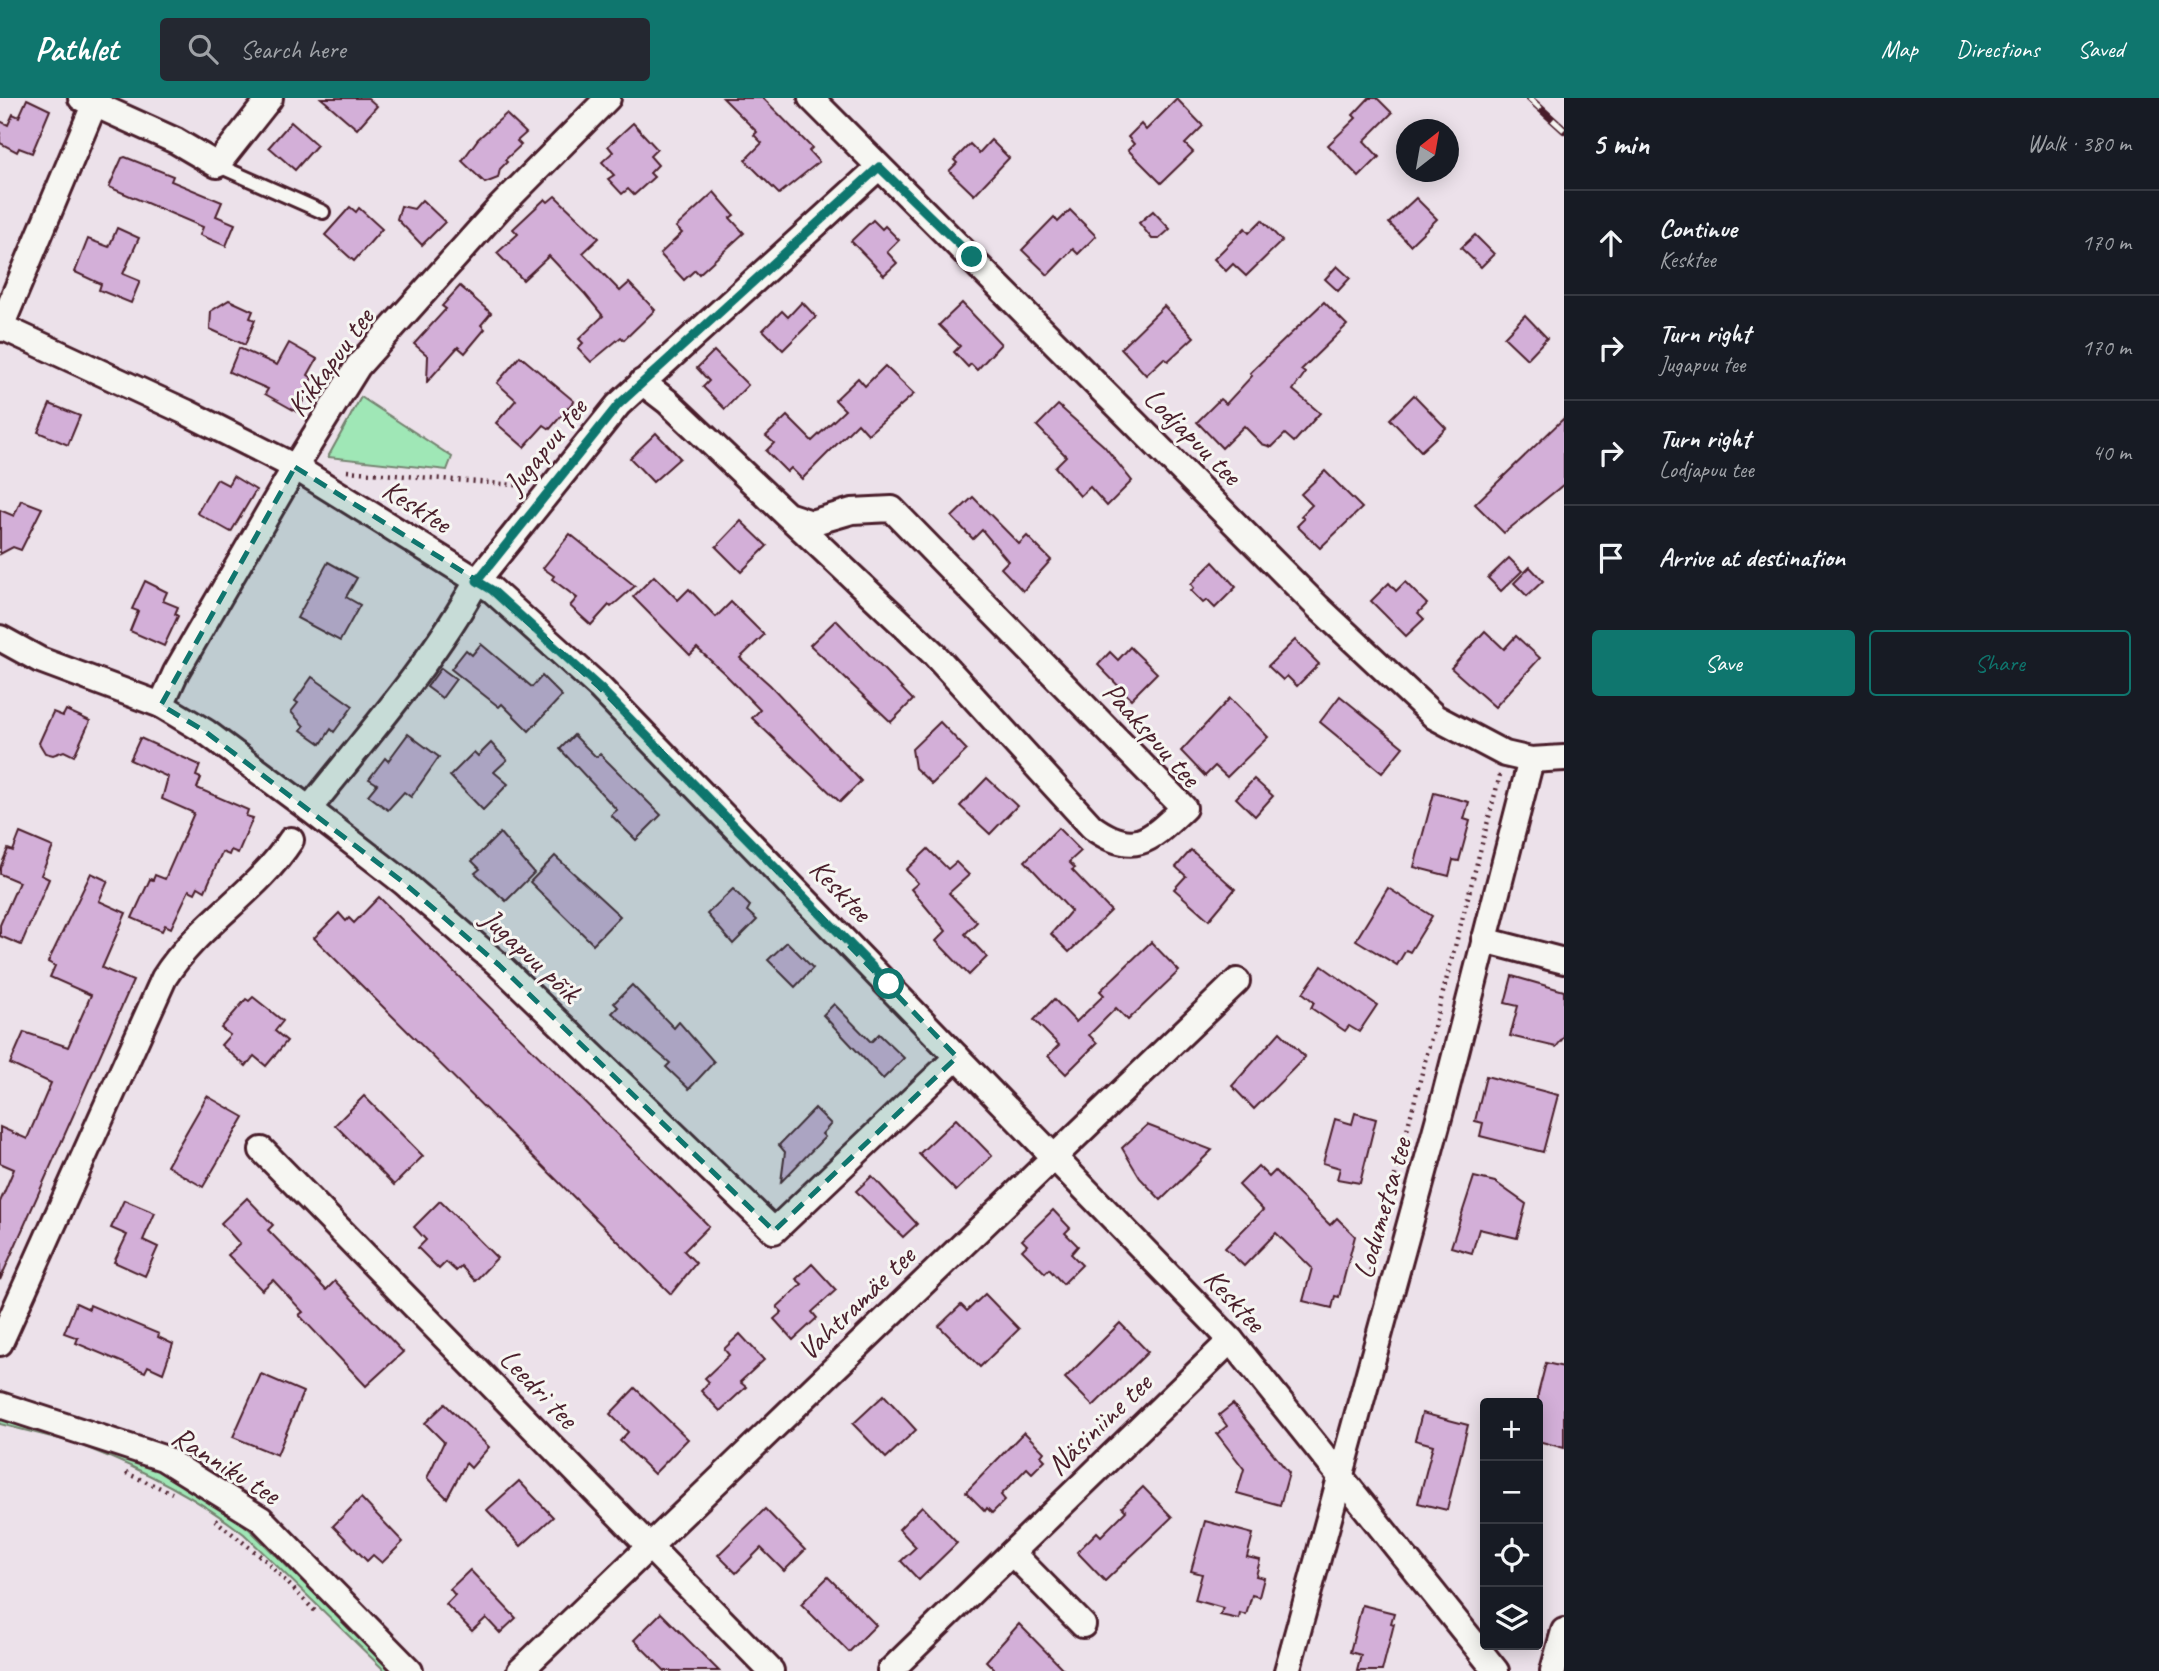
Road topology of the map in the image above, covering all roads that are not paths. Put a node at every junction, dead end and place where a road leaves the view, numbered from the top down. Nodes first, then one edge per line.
1 (270, 98) edge
2 (608, 98) edge
3 (811, 98) edge
4 (91, 100) edge
5 (217, 166) junction
6 (879, 167) junction
7 (323, 212) dead end
8 (0, 327) edge
9 (642, 382) junction
10 (295, 467) junction
11 (787, 514) junction
12 (477, 581) junction
13 (0, 638) edge
14 (161, 705) junction
15 (1564, 758) edge
16 (1531, 760) junction
17 (309, 809) junction
18 (290, 840) dead end
19 (1484, 940) junction
20 (1564, 961) edge
21 (1237, 981) dead end
22 (957, 1057) junction
23 (262, 1150) dead end
24 (1054, 1154) junction
25 (1231, 1340) junction
26 (0, 1343) edge
27 (0, 1405) edge
28 (1339, 1477) junction
29 (650, 1548) junction
30 (1012, 1553) junction
31 (1083, 1625) dead end
32 (1564, 1631) edge
33 (410, 1671) edge
34 (520, 1671) edge
35 (771, 1671) edge
36 (890, 1671) edge
37 (1287, 1671) edge
38 (1496, 1671) edge
39 (1553, 1671) edge

1 - 5 street
2 - 10 street, Kikkapuu tee
3 - 6 street, Lodjapuu tee
4 - 5 street
4 - 8 street
5 - 7 lane
6 - 9 street, Jugapuu tee
6 - 16 street, Lodjapuu tee
8 - 10 street, Kesktee
9 - 11 street, Paakspuu tee
9 - 12 street, Jugapuu tee
10 - 12 street, Kesktee
10 - 14 street, Kikkapuu tee
11 - 11 street, Paakspuu tee
12 - 17 street, Jugapuu tee
12 - 22 street, Kesktee
13 - 14 street, Jugapuu põik
14 - 17 street, Jugapuu põik
15 - 16 street, Lodjapuu tee
16 - 19 street, Lodumetsa tee
17 - 22 street, Jugapuu põik
18 - 26 street
19 - 20 street
19 - 28 street, Lodumetsa tee
21 - 24 street, Vahtramäe tee
22 - 24 street, Kesktee
23 - 29 street, Leedri tee
24 - 25 street, Kesktee
24 - 29 street, Vahtramäe tee
25 - 28 street, Kesktee
25 - 30 street, Näsiniine tee
27 - 33 street, Ranniku tee
28 - 37 street, Lodumetsa tee
28 - 38 street, Kesktee
29 - 34 street, Vahtramäe tee
29 - 35 street, Leedri tee
30 - 31 street
30 - 36 street, Näsiniine tee
32 - 39 street

